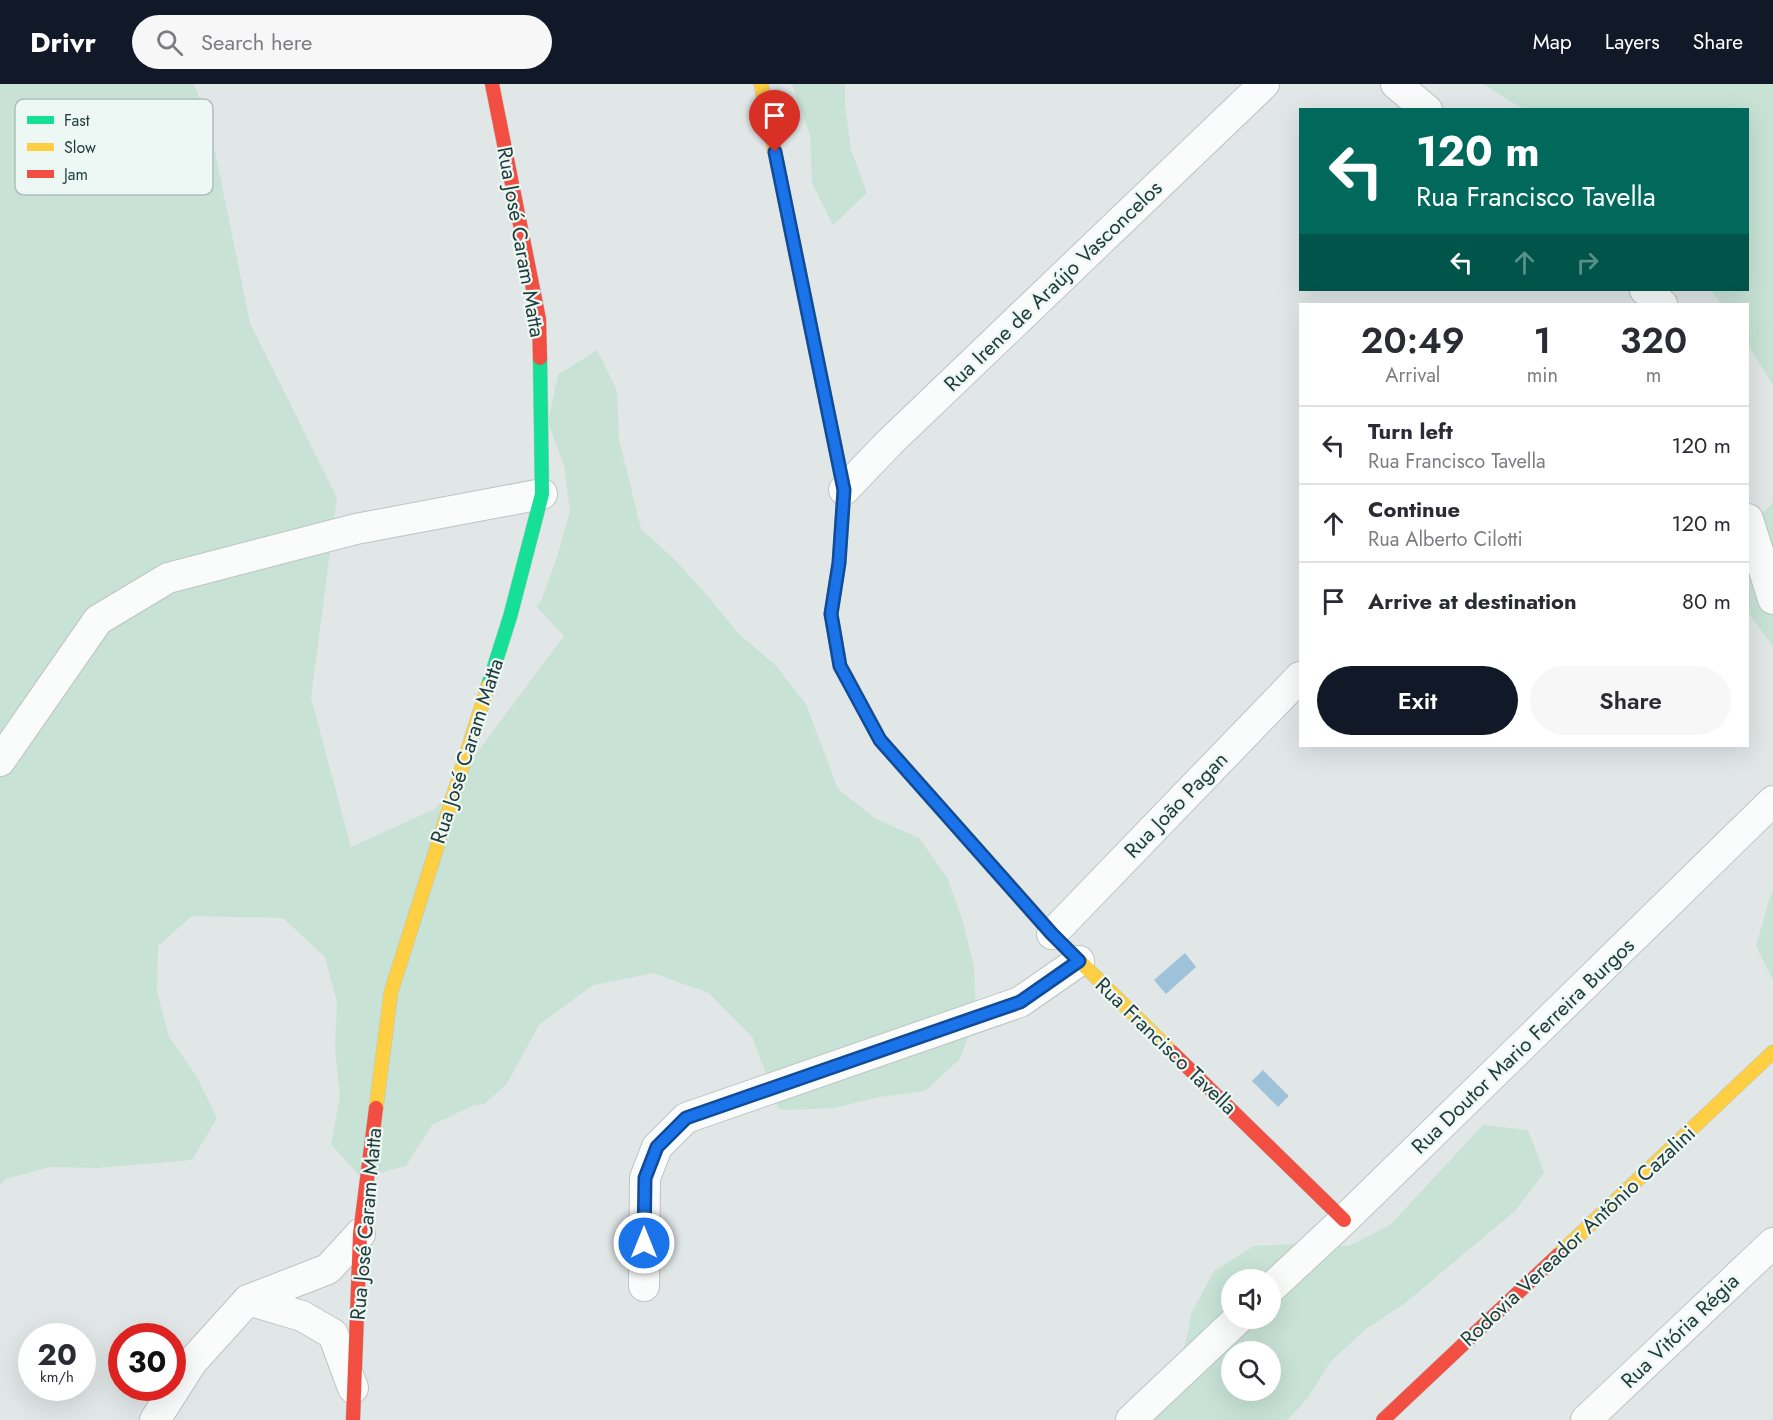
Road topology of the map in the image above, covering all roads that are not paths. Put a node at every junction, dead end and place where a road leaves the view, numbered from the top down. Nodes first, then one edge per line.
1 (492, 84) edge
2 (761, 84) edge
3 (1264, 84) edge
4 (1396, 84) edge
5 (1425, 108) edge
6 (844, 490) junction
7 (542, 494) junction
8 (1749, 522) edge
9 (1773, 599) edge
10 (1299, 678) edge
11 (0, 761) edge
12 (1773, 801) edge
13 (1052, 934) junction
14 (1079, 961) junction
15 (1773, 1052) edge
16 (1344, 1220) junction
17 (360, 1234) junction
18 (1773, 1243) edge
19 (1281, 1279) edge
20 (644, 1286) dead end
21 (248, 1300) junction
22 (1227, 1329) edge
23 (354, 1391) junction
24 (155, 1420) edge
25 (352, 1420) edge
26 (1131, 1420) edge
27 (1383, 1420) edge
28 (1586, 1420) edge

1 - 7 street, Rua José Caram Matta
2 - 6 street, Rua Francisco Tavella
3 - 6 street, Rua Irene de Araújo Vasconcelos
4 - 5 street
6 - 13 street, Rua Francisco Tavella
7 - 11 street
7 - 17 street, Rua José Caram Matta
8 - 9 street
10 - 13 street, Rua João Pagan
12 - 16 street, Rua Doutor Mario Ferreira Burgos
13 - 14 street, Rua Francisco Tavella
14 - 16 street, Rua Francisco Tavella
14 - 20 street
15 - 27 street, Rodovia Vereador Antônio Cazalini
16 - 19 street, Rua Doutor Mario Ferreira Burgos
17 - 21 street
17 - 23 street, Rua José Caram Matta
18 - 28 street, Rua Vitória Régia
21 - 23 street
21 - 24 street
22 - 26 street
23 - 25 street, Rua José Caram Matta

